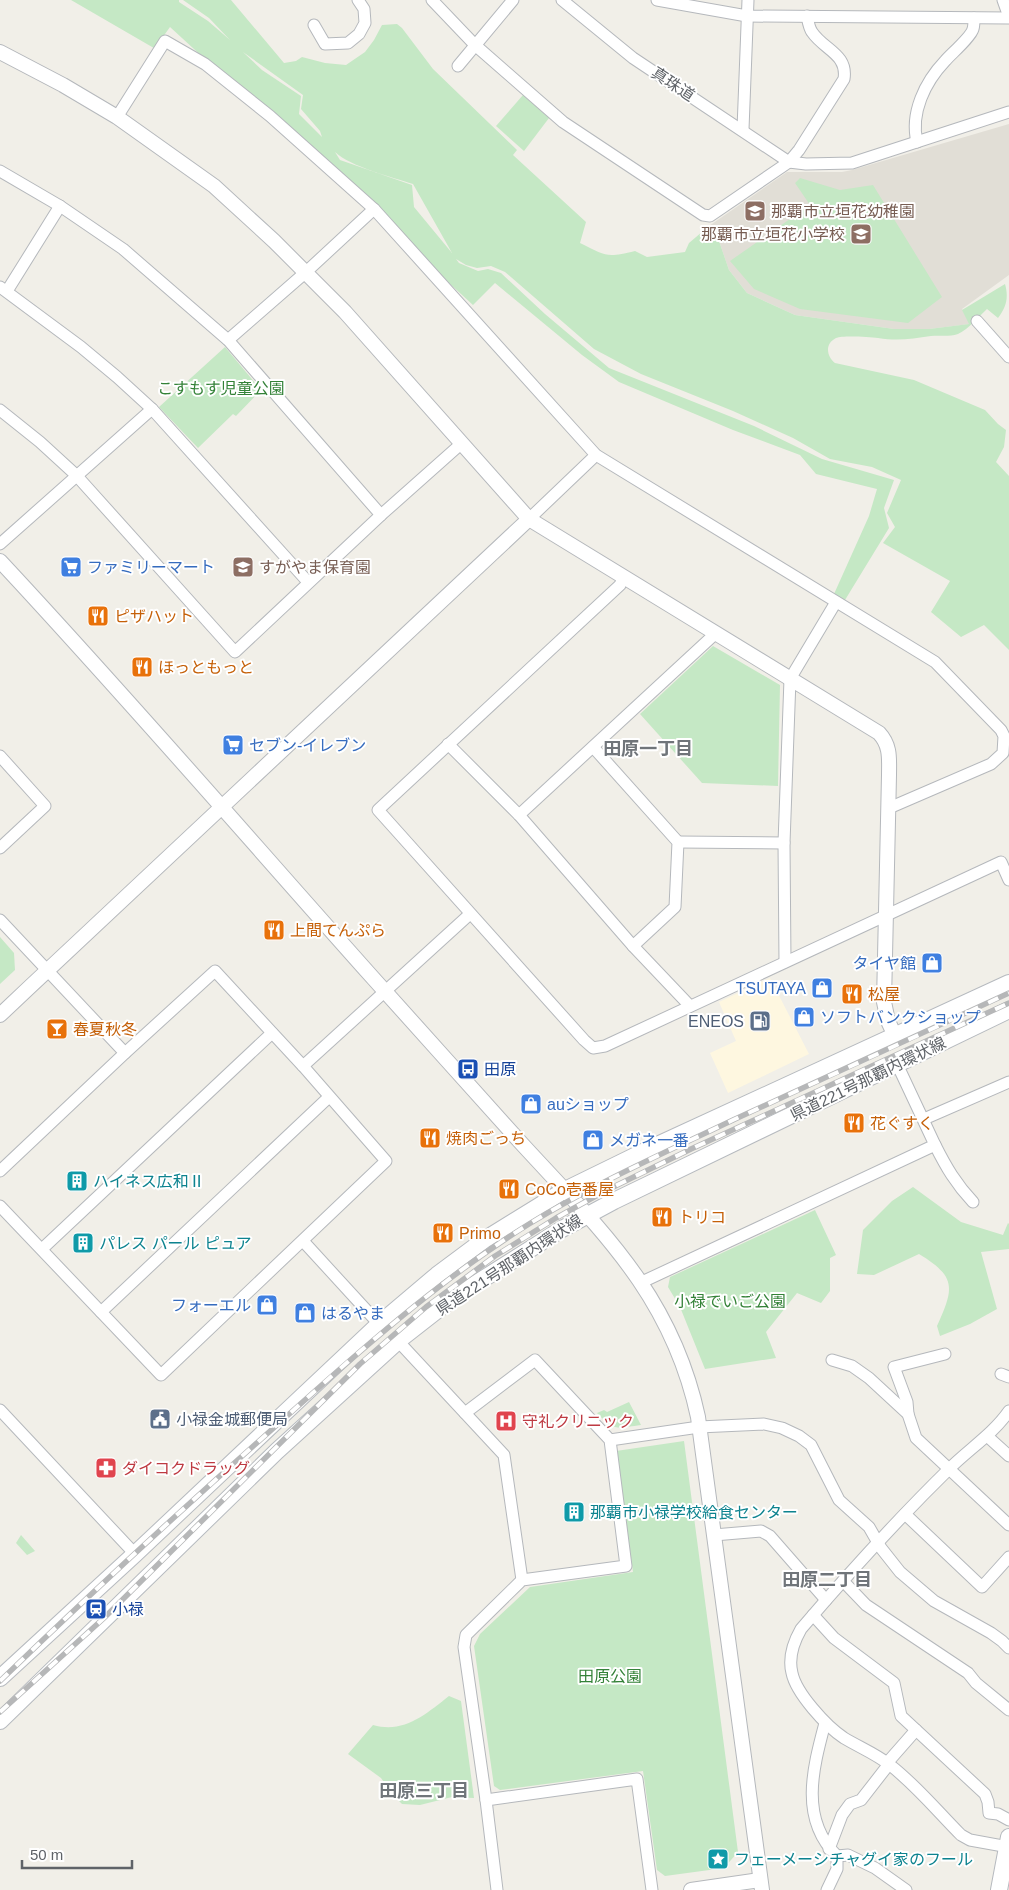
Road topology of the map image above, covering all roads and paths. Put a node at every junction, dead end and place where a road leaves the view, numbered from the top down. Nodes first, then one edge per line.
1 (358, 0) edge
2 (432, 0) edge
3 (513, 0) edge
4 (562, 0) edge
5 (657, 0) edge
6 (748, 0) edge
7 (1003, 0) edge
8 (747, 16) junction
9 (807, 16) junction
10 (974, 18) junction
11 (1009, 18) edge
12 (314, 25) dead end
13 (475, 45) junction
14 (0, 52) edge
15 (458, 66) dead end
16 (1009, 112) edge
17 (117, 118) junction
18 (742, 129) junction
19 (917, 142) junction
20 (789, 162) junction
21 (0, 171) edge
22 (60, 206) junction
23 (374, 209) junction
24 (306, 272) junction
25 (4, 289) edge
26 (977, 321) dead end
27 (228, 340) junction
28 (1009, 358) edge
29 (152, 409) junction
30 (0, 410) edge
31 (462, 444) junction
32 (596, 455) junction
33 (76, 475) junction
34 (381, 515) junction
35 (529, 519) junction
36 (0, 544) edge
37 (0, 561) edge
38 (624, 576) junction
39 (308, 582) junction
40 (836, 602) junction
41 (716, 633) junction
42 (790, 679) junction
43 (448, 744) junction
44 (593, 747) junction
45 (0, 756) edge
46 (221, 806) junction
47 (889, 808) junction
48 (519, 815) junction
49 (678, 842) junction
50 (784, 842) junction
51 (0, 848) edge
52 (1005, 860) edge
53 (1009, 880) edge
54 (470, 914) junction
55 (887, 916) junction
56 (0, 920) edge
57 (633, 946) junction
58 (785, 962) junction
59 (47, 970) junction
60 (1009, 983) edge
61 (385, 991) junction
62 (690, 1006) junction
63 (1009, 1010) edge
64 (0, 1015) edge
65 (272, 1033) junction
66 (895, 1036) junction
67 (125, 1053) junction
68 (897, 1064) junction
69 (303, 1066) junction
70 (1009, 1082) edge
71 (329, 1097) junction
72 (924, 1119) junction
73 (935, 1145) junction
74 (0, 1171) edge
75 (565, 1190) junction
76 (973, 1202) dead end
77 (0, 1206) edge
78 (588, 1215) junction
79 (303, 1241) junction
80 (42, 1249) junction
81 (642, 1282) junction
82 (101, 1312) junction
83 (380, 1324) junction
84 (398, 1341) junction
85 (945, 1354) dead end
86 (832, 1360) dead end
87 (0, 1410) edge
88 (1009, 1411) edge
89 (465, 1413) junction
90 (908, 1414) junction
91 (699, 1427) junction
92 (987, 1436) junction
93 (610, 1440) junction
94 (1009, 1456) edge
95 (948, 1469) junction
96 (905, 1514) junction
97 (1009, 1525) edge
98 (714, 1535) junction
99 (878, 1541) junction
100 (136, 1554) junction
101 (1009, 1557) edge
102 (522, 1580) junction
103 (843, 1581) junction
104 (826, 1600) junction
105 (813, 1615) junction
106 (1009, 1648) edge
107 (0, 1678) edge
108 (1009, 1710) edge
109 (1, 1720) edge
110 (825, 1723) junction
111 (916, 1730) junction
112 (888, 1763) junction
113 (486, 1800) junction
114 (1009, 1820) edge
115 (1008, 1843) edge
116 (833, 1853) junction
117 (761, 1885) edge
118 (497, 1890) edge
119 (652, 1890) edge
120 (691, 1890) edge
121 (827, 1890) edge
122 (906, 1890) edge
123 (999, 1890) edge

1 - 12 street
2 - 13 street
3 - 13 street
4 - 18 street, 真珠道
5 - 8 street
6 - 8 street
7 - 11 street
8 - 9 street
8 - 18 street
9 - 10 street
9 - 20 street
10 - 11 street
10 - 19 street
13 - 15 street
13 - 20 street
14 - 17 street
16 - 19 street
17 - 23 street
17 - 24 street
18 - 20 street, 真珠道
19 - 20 street
21 - 22 street
22 - 25 street
22 - 27 street
23 - 24 street
23 - 32 street
24 - 27 street
24 - 31 street
25 - 29 street
26 - 28 street
27 - 34 street
29 - 33 street
29 - 39 street
30 - 33 street
31 - 34 street
31 - 35 street
32 - 35 street
32 - 40 street
33 - 36 street
33 - 39 street
34 - 39 street
35 - 38 street
35 - 46 street
37 - 46 street
38 - 41 street
38 - 43 street
40 - 42 street
40 - 47 street
41 - 42 street
41 - 44 street
42 - 47 street
42 - 50 street
43 - 48 street
43 - 54 street
44 - 48 street
44 - 49 street
45 - 51 street
46 - 59 street
46 - 61 street
47 - 55 street
48 - 57 street
49 - 50 street
49 - 57 street
50 - 58 street
52 - 53 street
52 - 55 street
54 - 61 street
54 - 62 street
55 - 58 street
55 - 66 street
56 - 59 street
57 - 62 street
58 - 62 street
59 - 64 street
59 - 67 street
60 - 66 main road, 県道221号那覇内環状線
61 - 69 street
61 - 75 street
63 - 68 main road, 県道221号那覇内環状線
65 - 67 street
65 - 69 street
65 - 80 street
66 - 75 main road, 県道221号那覇内環状線
67 - 74 street
68 - 72 street
68 - 78 main road, 県道221号那覇内環状線
69 - 71 street
70 - 72 street
71 - 79 street
71 - 82 street
72 - 73 street
73 - 76 street
73 - 81 street
75 - 78 street
75 - 83 main road, 県道221号那覇内環状線
77 - 80 street
78 - 81 street
78 - 84 main road, 県道221号那覇内環状線
79 - 82 street
79 - 83 street
80 - 82 street
81 - 91 street
83 - 100 main road, 県道221号那覇内環状線
84 - 89 street
84 - 109 main road, 県道221号那覇内環状線
85 - 90 street
86 - 90 street
87 - 100 street
88 - 92 street
89 - 93 street
89 - 102 street
90 - 95 street
91 - 93 street
91 - 98 street
91 - 99 street
92 - 94 street
92 - 95 street
93 - 102 street
95 - 96 street
95 - 97 street
96 - 99 street
96 - 101 street
98 - 104 street
98 - 117 street
99 - 103 street
99 - 106 street
100 - 107 main road, 県道221号那覇内環状線
102 - 113 street
103 - 104 street
103 - 108 street
104 - 105 street
105 - 110 street
105 - 111 street
110 - 112 street
110 - 116 street
111 - 112 street
111 - 114 street
112 - 115 street
112 - 116 street
113 - 118 street
113 - 119 street
115 - 123 main road
116 - 121 street
116 - 122 street
117 - 120 street

